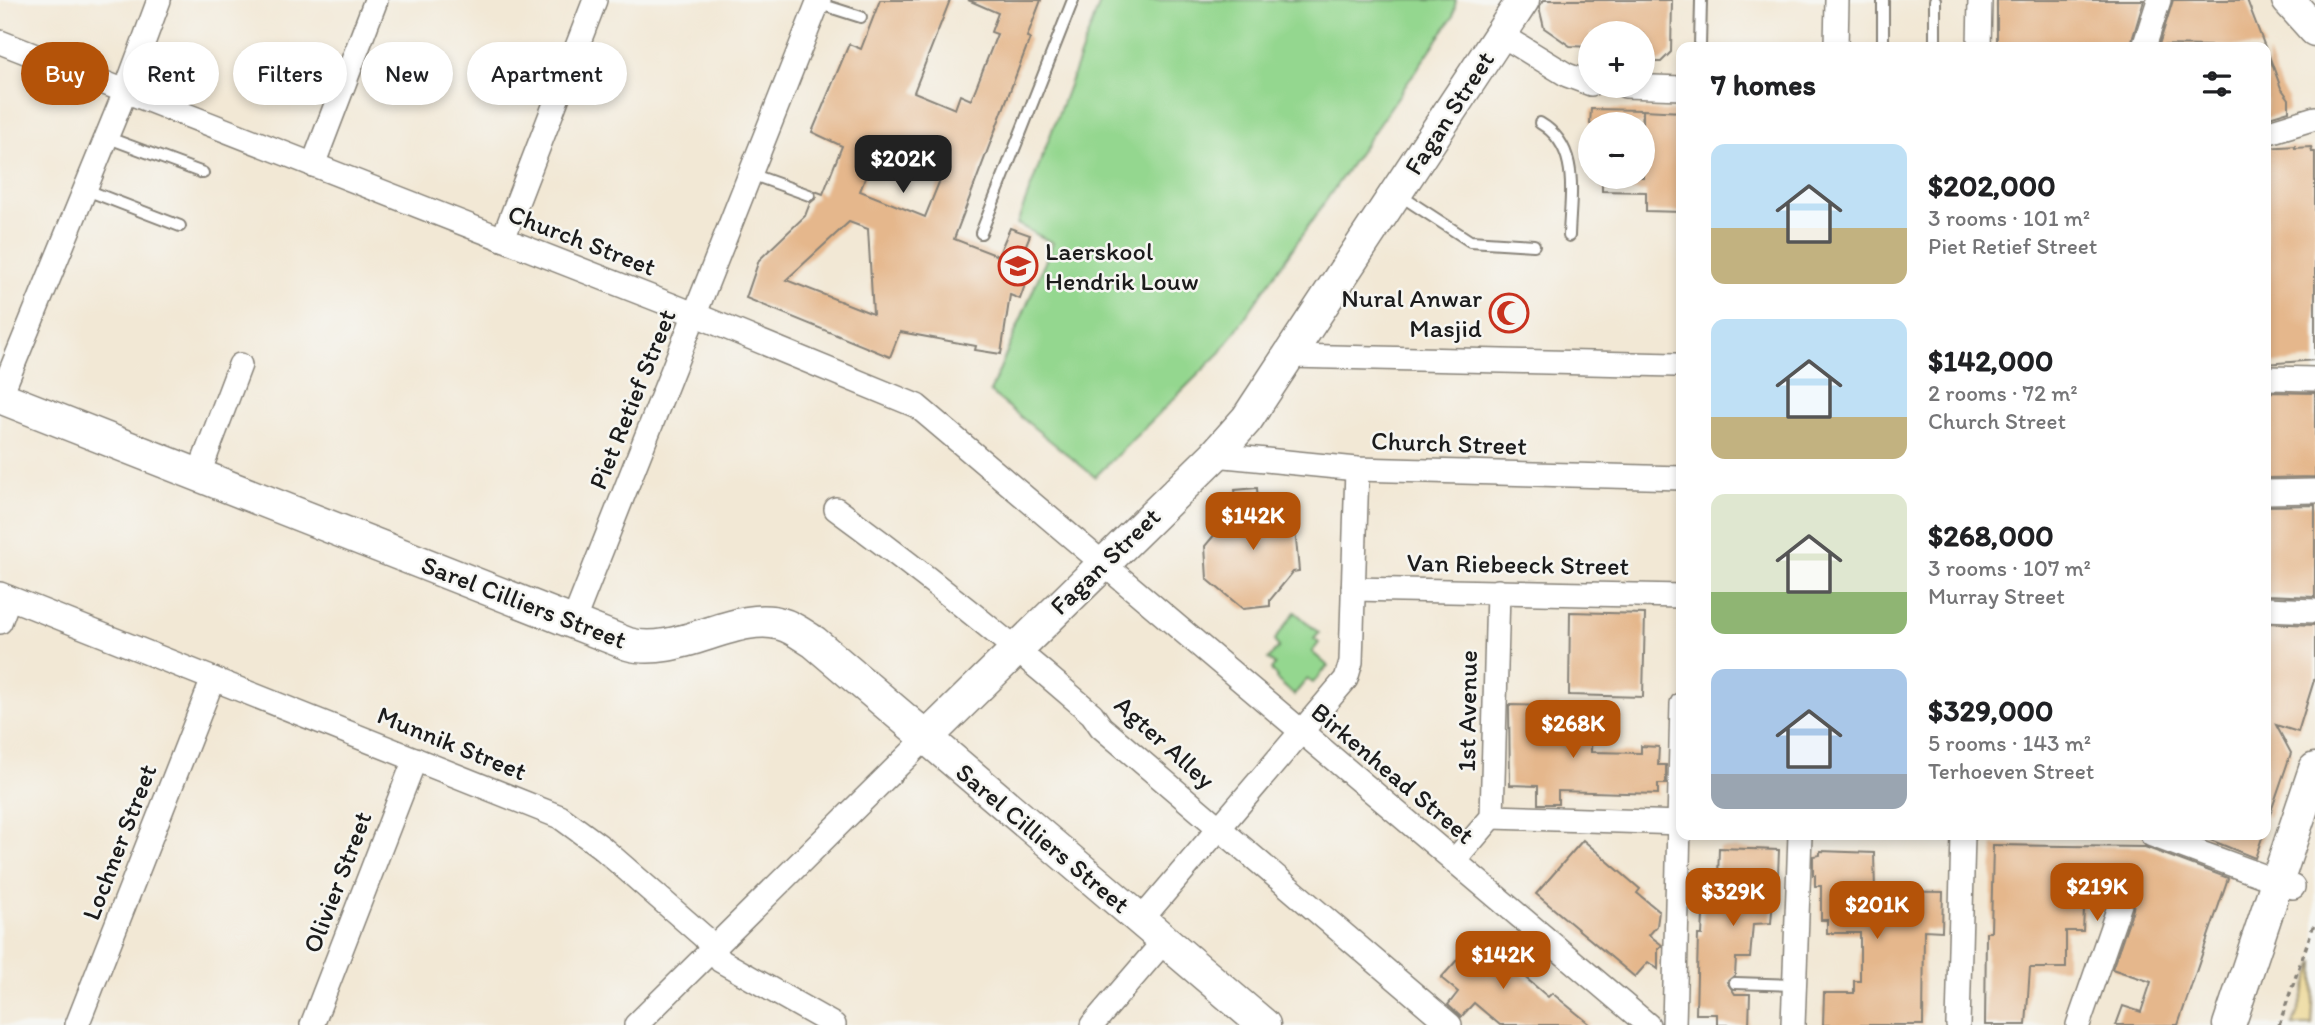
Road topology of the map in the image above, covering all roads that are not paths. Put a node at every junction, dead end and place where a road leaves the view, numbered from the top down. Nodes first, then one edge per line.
1 (159, 0) edge
2 (376, 0) edge
3 (594, 0) edge
4 (1073, 0) edge
5 (1523, 0) edge
6 (1701, 0) edge
7 (1837, 0) edge
8 (1883, 0) edge
9 (1936, 0) edge
10 (1980, 0) edge
11 (2159, 0) edge
12 (2290, 0) edge
13 (812, 3) edge
14 (2315, 8) edge
15 (861, 17) dead end
16 (2315, 30) edge
17 (1500, 34) junction
18 (0, 42) edge
19 (143, 42) edge
20 (1700, 42) edge
21 (1836, 42) edge
22 (1883, 42) edge
23 (1935, 42) edge
24 (1979, 42) edge
25 (2146, 42) edge
26 (1578, 80) edge
27 (1655, 87) edge
28 (1676, 88) edge
29 (123, 91) edge
30 (123, 97) edge
31 (158, 105) edge
32 (2315, 118) edge
33 (1540, 123) dead end
34 (2271, 131) edge
35 (106, 137) junction
36 (313, 165) junction
37 (203, 173) dead end
38 (751, 174) junction
39 (84, 189) junction
40 (1396, 193) junction
41 (809, 195) dead end
42 (180, 226) dead end
43 (981, 233) dead end
44 (1569, 236) dead end
45 (503, 239) junction
46 (1534, 245) dead end
47 (696, 315) junction
48 (1290, 356) junction
49 (240, 365) dead end
50 (1675, 365) dead end
51 (2271, 378) edge
52 (2315, 379) edge
53 (0, 397) edge
54 (1215, 455) junction
55 (1357, 468) junction
56 (198, 475) junction
57 (1676, 478) edge
58 (2271, 492) edge
59 (2315, 492) edge
60 (836, 509) dead end
61 (1102, 563) junction
62 (1353, 589) junction
63 (1498, 590) junction
64 (5, 596) edge
65 (1676, 596) edge
66 (2271, 609) edge
67 (2315, 611) edge
68 (0, 622) edge
69 (573, 622) junction
70 (1016, 649) junction
71 (213, 679) junction
72 (1301, 731) junction
73 (926, 738) junction
74 (415, 759) junction
75 (2315, 769) edge
76 (1492, 817) junction
77 (2315, 822) edge
78 (1676, 823) edge
79 (1219, 828) junction
80 (1679, 840) edge
81 (1800, 840) edge
82 (1963, 840) edge
83 (2165, 840) edge
84 (1454, 860) junction
85 (2284, 884) junction
86 (2120, 904) dead end
87 (1153, 930) junction
88 (713, 949) junction
89 (1735, 983) dead end
90 (1794, 985) junction
91 (77, 1025) edge
92 (312, 1025) edge
93 (636, 1025) edge
94 (834, 1025) edge
95 (1092, 1025) edge
96 (1264, 1025) edge
97 (1450, 1025) edge
98 (1648, 1025) edge
99 (1674, 1025) edge
100 (1793, 1025) edge
101 (1958, 1025) edge
102 (2078, 1025) edge
103 (2229, 1025) edge
104 (2245, 1025) edge

1 - 19 street
2 - 36 street
3 - 45 street
4 - 43 lane
5 - 17 street, Fagan Street
6 - 20 lane
7 - 21 street
8 - 22 lane
9 - 23 lane
10 - 24 street
11 - 25 street
12 - 14 street
12 - 16 street
13 - 15 lane
13 - 38 street, Piet Retief Street
17 - 26 street
17 - 40 street, Fagan Street
18 - 29 street, Church Street
27 - 28 street
30 - 35 street
31 - 36 street, Church Street
32 - 34 street
33 - 44 lane
35 - 37 lane
35 - 39 street
36 - 45 street, Church Street
38 - 41 lane
38 - 47 street, Piet Retief Street
39 - 42 lane
39 - 53 street
40 - 46 lane
40 - 48 street, Fagan Street
45 - 47 street, Church Street
47 - 61 street, Church Street
47 - 69 street, Piet Retief Street
48 - 50 street
48 - 54 street, Fagan Street
49 - 56 street
51 - 52 street
53 - 56 street, Sarel Cilliers Street
54 - 55 street, Church Street
54 - 61 street, Fagan Street
55 - 57 street, Church Street
55 - 62 street
56 - 69 street, Sarel Cilliers Street
58 - 59 street
60 - 70 street, Agter Alley
61 - 70 street, Fagan Street
61 - 72 street, Birkenhead Street
62 - 63 street, Van Riebeeck Street
62 - 72 street
63 - 65 street, Van Riebeeck Street
63 - 76 street, 1st Avenue
64 - 68 street
64 - 71 street, Munnik Street
66 - 67 street
69 - 73 street, Sarel Cilliers Street
70 - 73 street, Fagan Street
70 - 79 street, Agter Alley
71 - 74 street, Munnik Street
71 - 91 street, Lochner Street
72 - 79 street
72 - 84 street, Birkenhead Street
73 - 87 street, Sarel Cilliers Street
73 - 88 street, Fagan Street
74 - 88 street, Munnik Street
74 - 92 street, Olivier Street
75 - 85 street
76 - 78 street
76 - 84 street
77 - 85 street
79 - 87 street
79 - 97 street, Agter Alley
80 - 99 street
81 - 90 street
82 - 101 street
83 - 85 street
84 - 98 street, Birkenhead Street
85 - 103 street
85 - 104 street
86 - 102 street
87 - 95 street
87 - 96 street, Sarel Cilliers Street
88 - 93 street, Fagan Street
88 - 94 street, Munnik Street
89 - 90 lane
90 - 100 street

